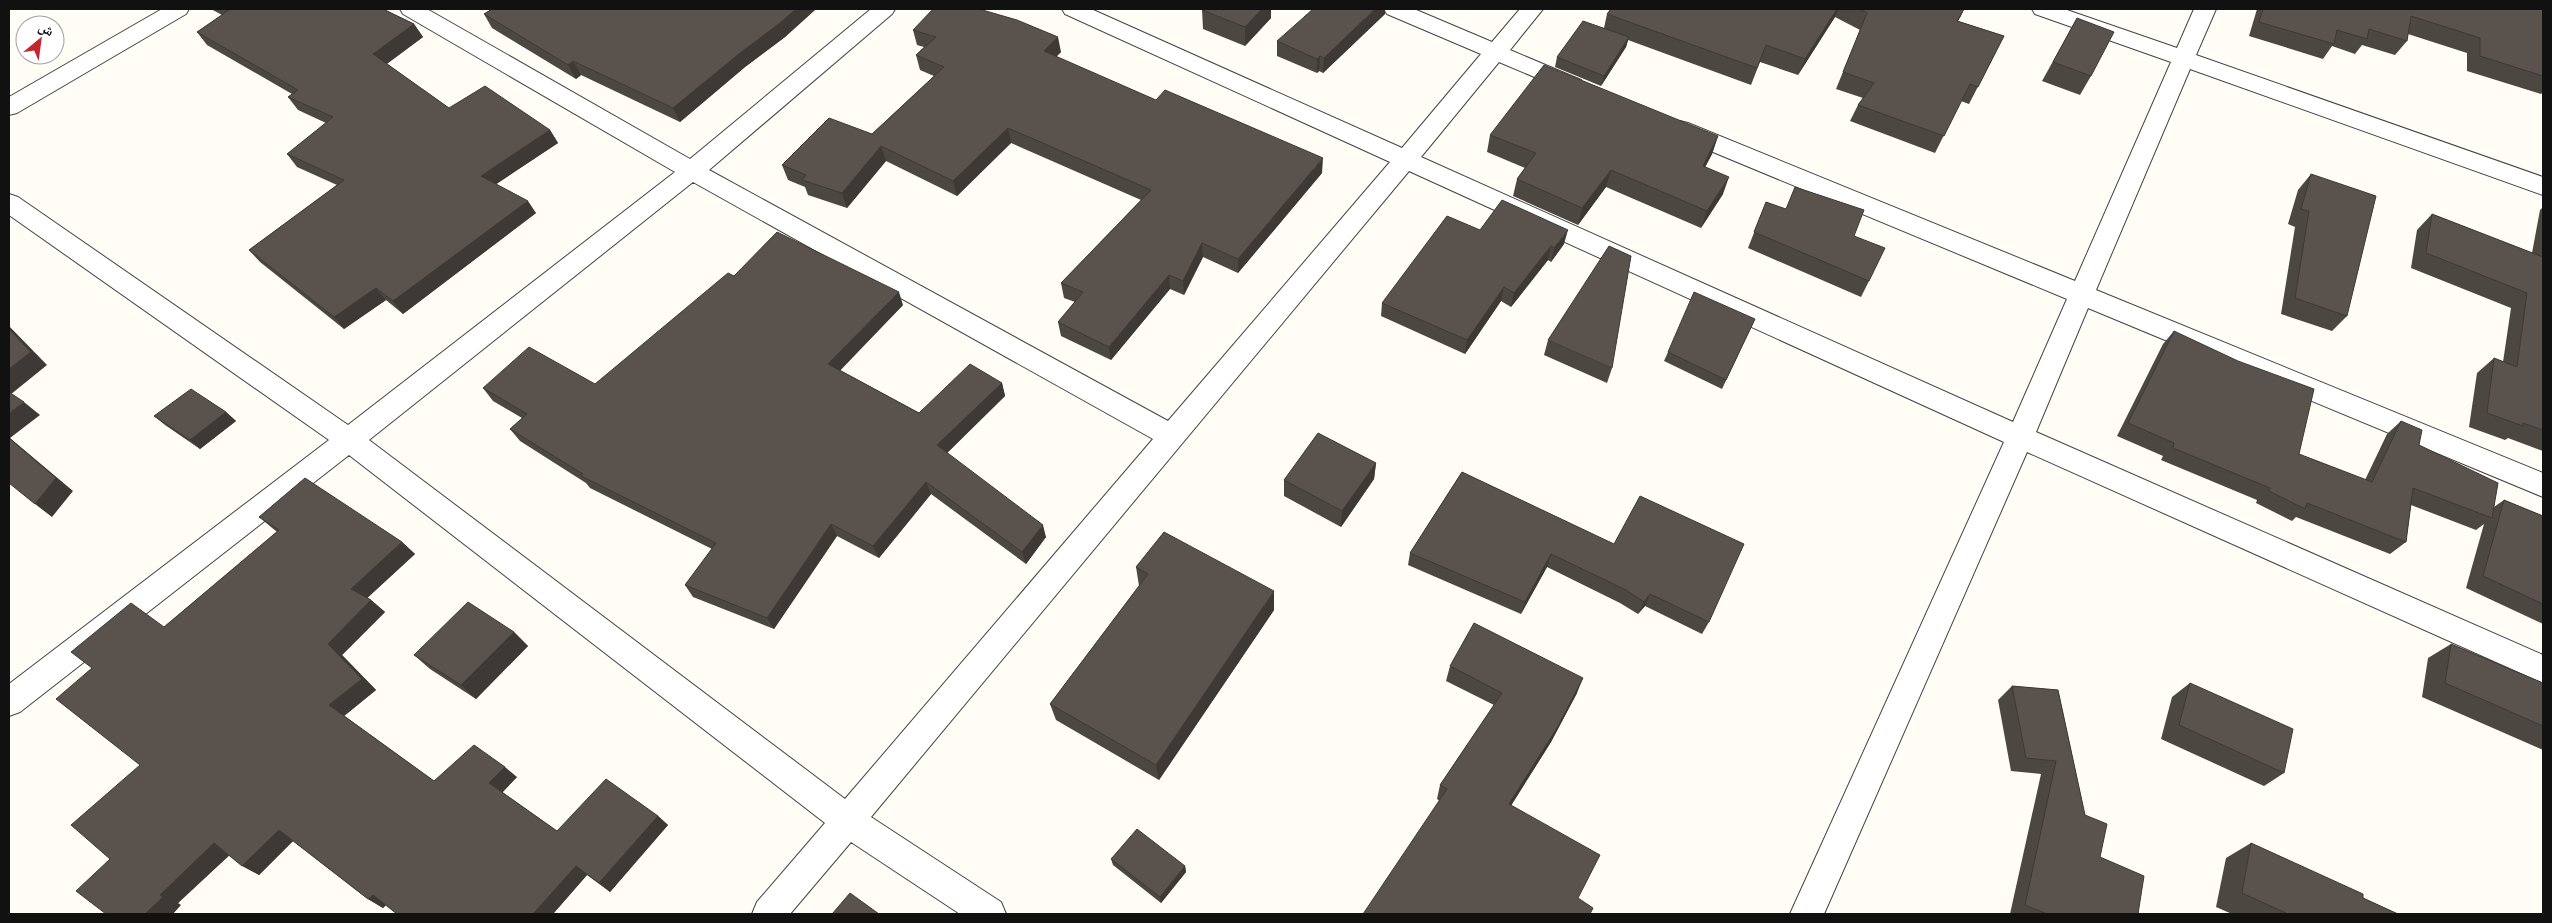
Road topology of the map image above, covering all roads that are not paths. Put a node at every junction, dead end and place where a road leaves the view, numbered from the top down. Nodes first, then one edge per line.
1 (178, 9) edge
2 (411, 9) edge
3 (884, 9) edge
4 (1073, 9) edge
5 (1395, 9) edge
6 (1532, 9) edge
7 (2043, 9) edge
8 (2205, 9) edge
9 (1495, 53) junction
10 (2184, 58) junction
11 (1596, 94) edge
12 (9, 107) edge
13 (1660, 121) edge
14 (1405, 160) junction
15 (692, 171) junction
16 (2543, 186) edge
17 (9, 203) edge
18 (2081, 295) junction
19 (1172, 436) junction
20 (2020, 437) junction
21 (349, 440) junction
22 (2543, 486) edge
23 (2543, 669) edge
24 (9, 702) edge
25 (848, 821) junction
26 (769, 914) edge
27 (989, 914) edge
28 (1807, 914) edge

1 - 12 street
2 - 15 street
3 - 15 street
4 - 14 street
5 - 9 street
6 - 9 street
7 - 10 street
8 - 10 street
9 - 11 street
9 - 14 street
10 - 16 street
10 - 18 street
13 - 18 street
14 - 19 street
14 - 20 street
15 - 19 street
15 - 21 street
17 - 21 street
18 - 20 street
18 - 22 street
19 - 25 street
20 - 23 street
20 - 28 street
21 - 24 street
21 - 25 street
25 - 26 street
25 - 27 street

